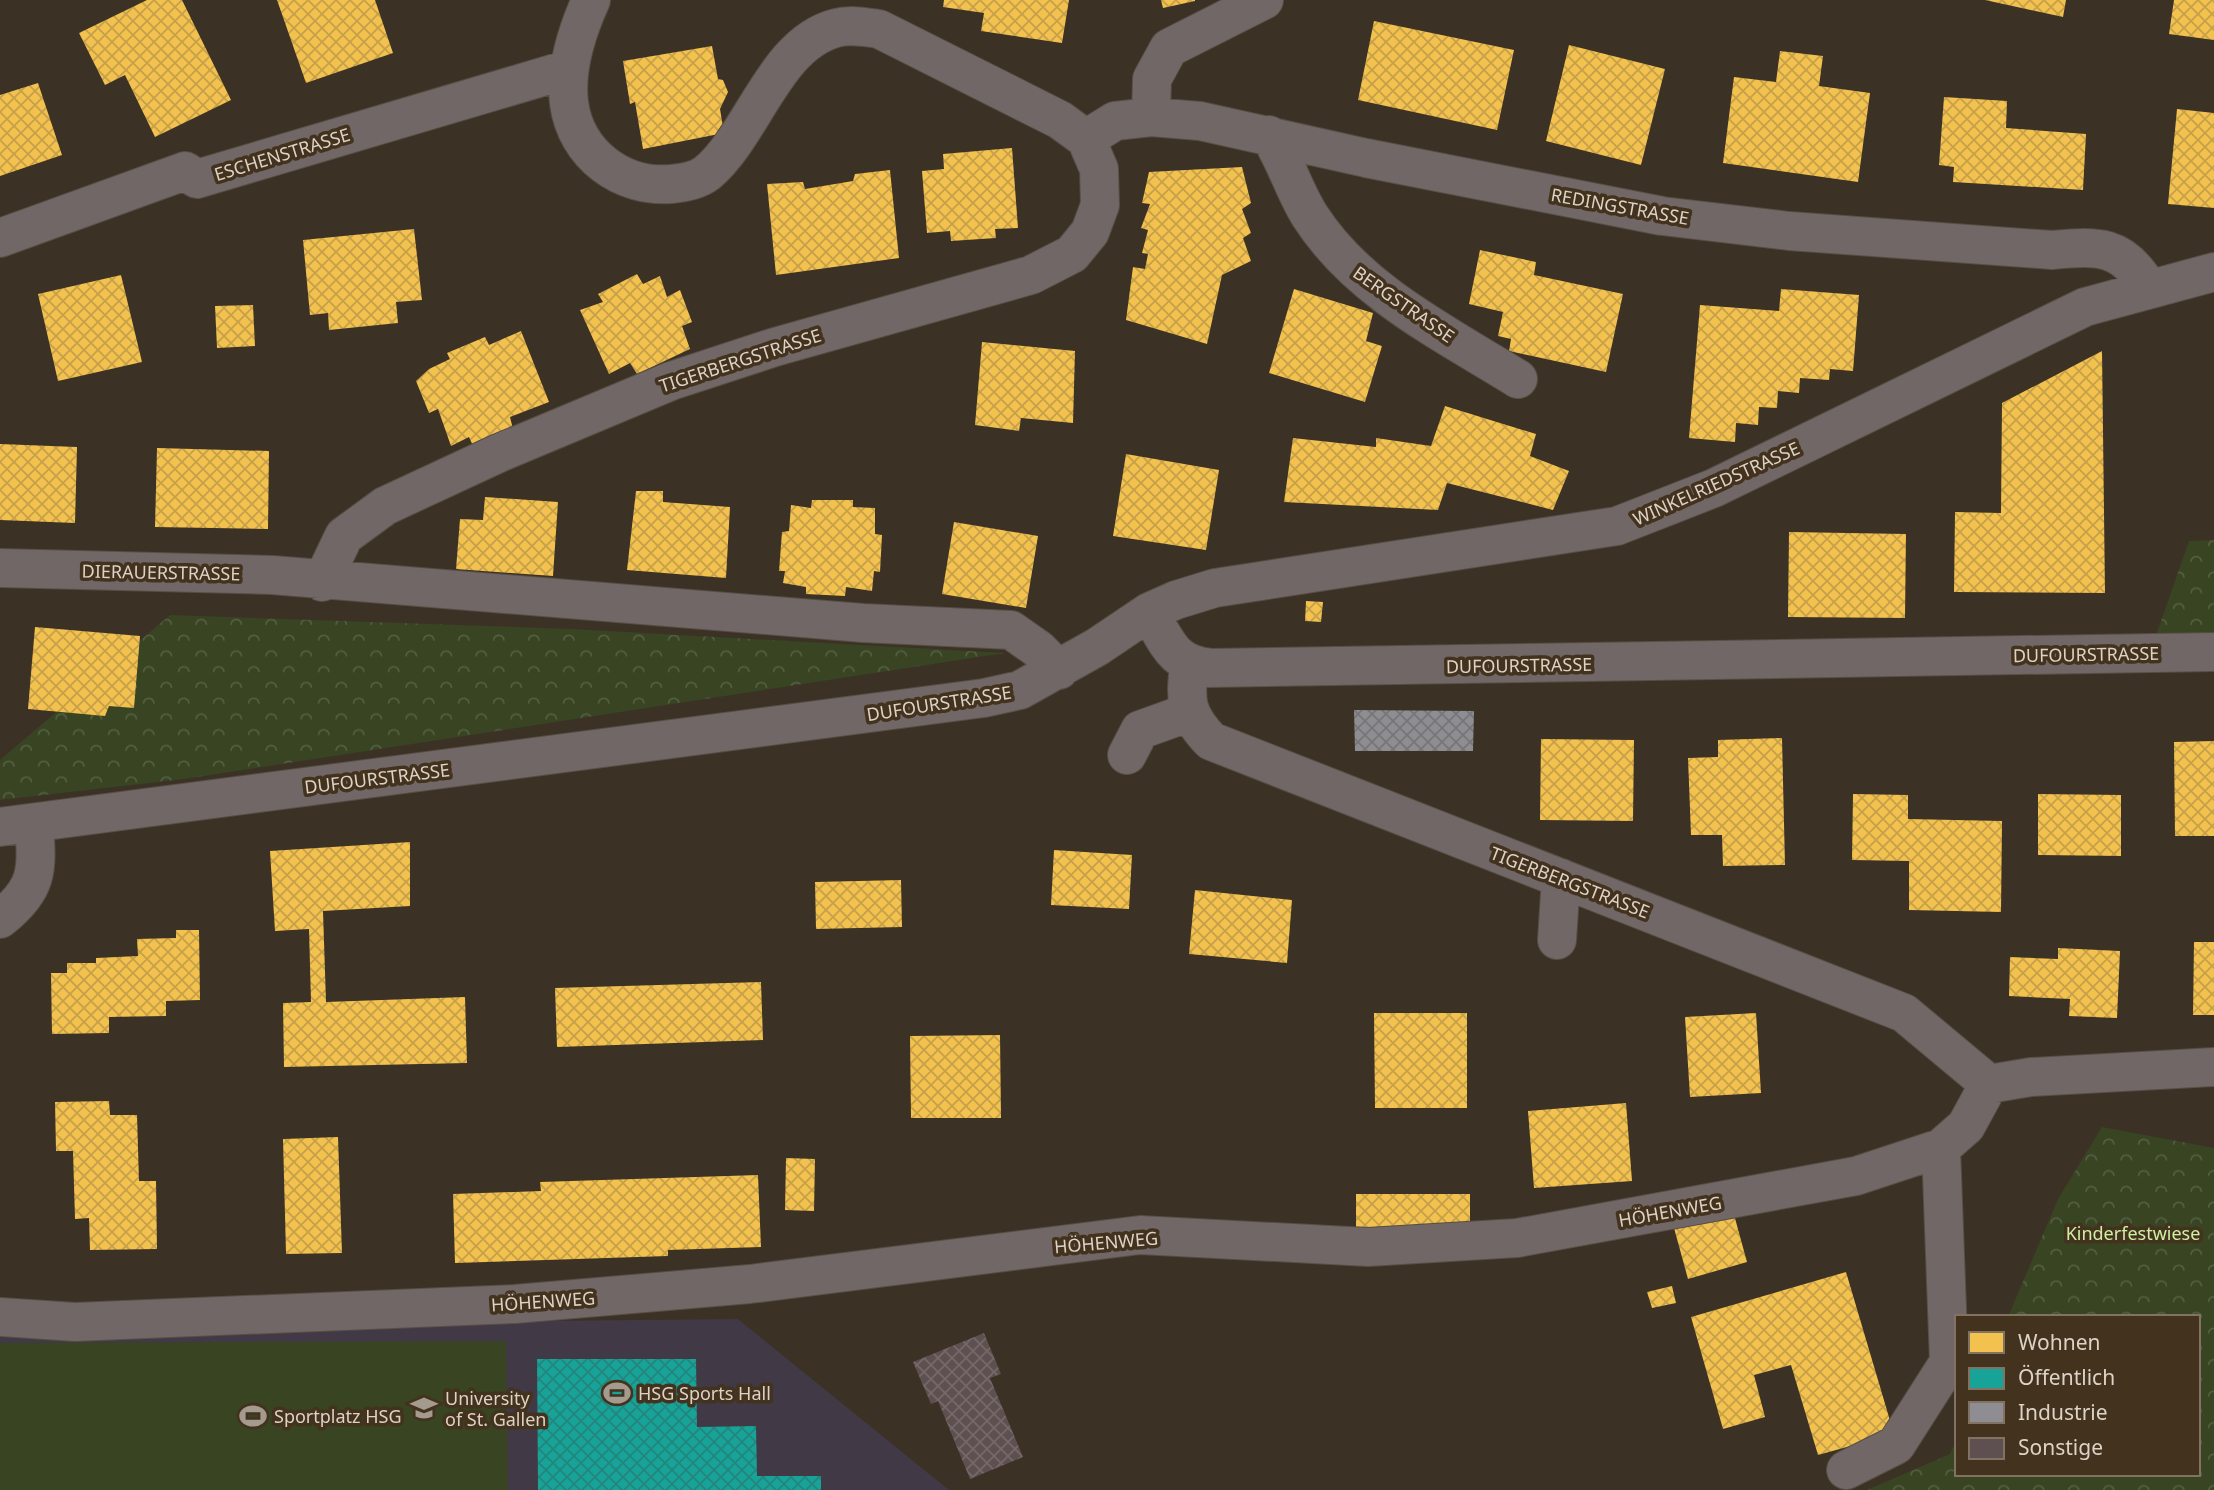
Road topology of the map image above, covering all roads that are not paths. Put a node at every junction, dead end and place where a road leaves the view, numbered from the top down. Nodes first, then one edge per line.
1 (591, 0) edge
2 (1264, 0) edge
3 (569, 69) junction
4 (1151, 117) junction
5 (1269, 135) junction
6 (1086, 139) junction
7 (0, 238) edge
8 (2214, 272) edge
9 (2148, 288) junction
10 (1518, 379) dead end
11 (0, 568) edge
12 (322, 582) junction
13 (1149, 612) junction
14 (2214, 652) edge
15 (1189, 665) junction
16 (1059, 670) junction
17 (1190, 712) junction
18 (1127, 755) dead end
19 (17, 825) edge
20 (1560, 878) junction
21 (0, 919) edge
22 (1557, 940) dead end
23 (2214, 1067) edge
24 (1989, 1084) junction
25 (1941, 1148) junction
26 (0, 1317) edge
27 (1846, 1470) dead end

1 - 3 street
2 - 4 street
3 - 6 street
3 - 7 street, ESCHENSTRASSE
4 - 5 street, REDINGSTRASSE
4 - 6 street, REDINGSTRASSE
5 - 9 street, REDINGSTRASSE
5 - 10 street, BERGSTRASSE
6 - 12 street, TIGERBERGSTRASSE
8 - 9 street, WINKELRIEDSTRASSE
9 - 13 street, WINKELRIEDSTRASSE
11 - 12 street, DIERAUERSTRASSE
12 - 16 street
13 - 15 street
13 - 16 street, DUFOURSTRASSE
14 - 15 street, DUFOURSTRASSE
15 - 17 street
16 - 19 street, DUFOURSTRASSE
17 - 18 street
17 - 20 street, TIGERBERGSTRASSE
19 - 21 street
20 - 22 street
20 - 24 street, TIGERBERGSTRASSE
23 - 24 street
24 - 25 street, HÖHENWEG
25 - 26 street, HÖHENWEG
25 - 27 street

